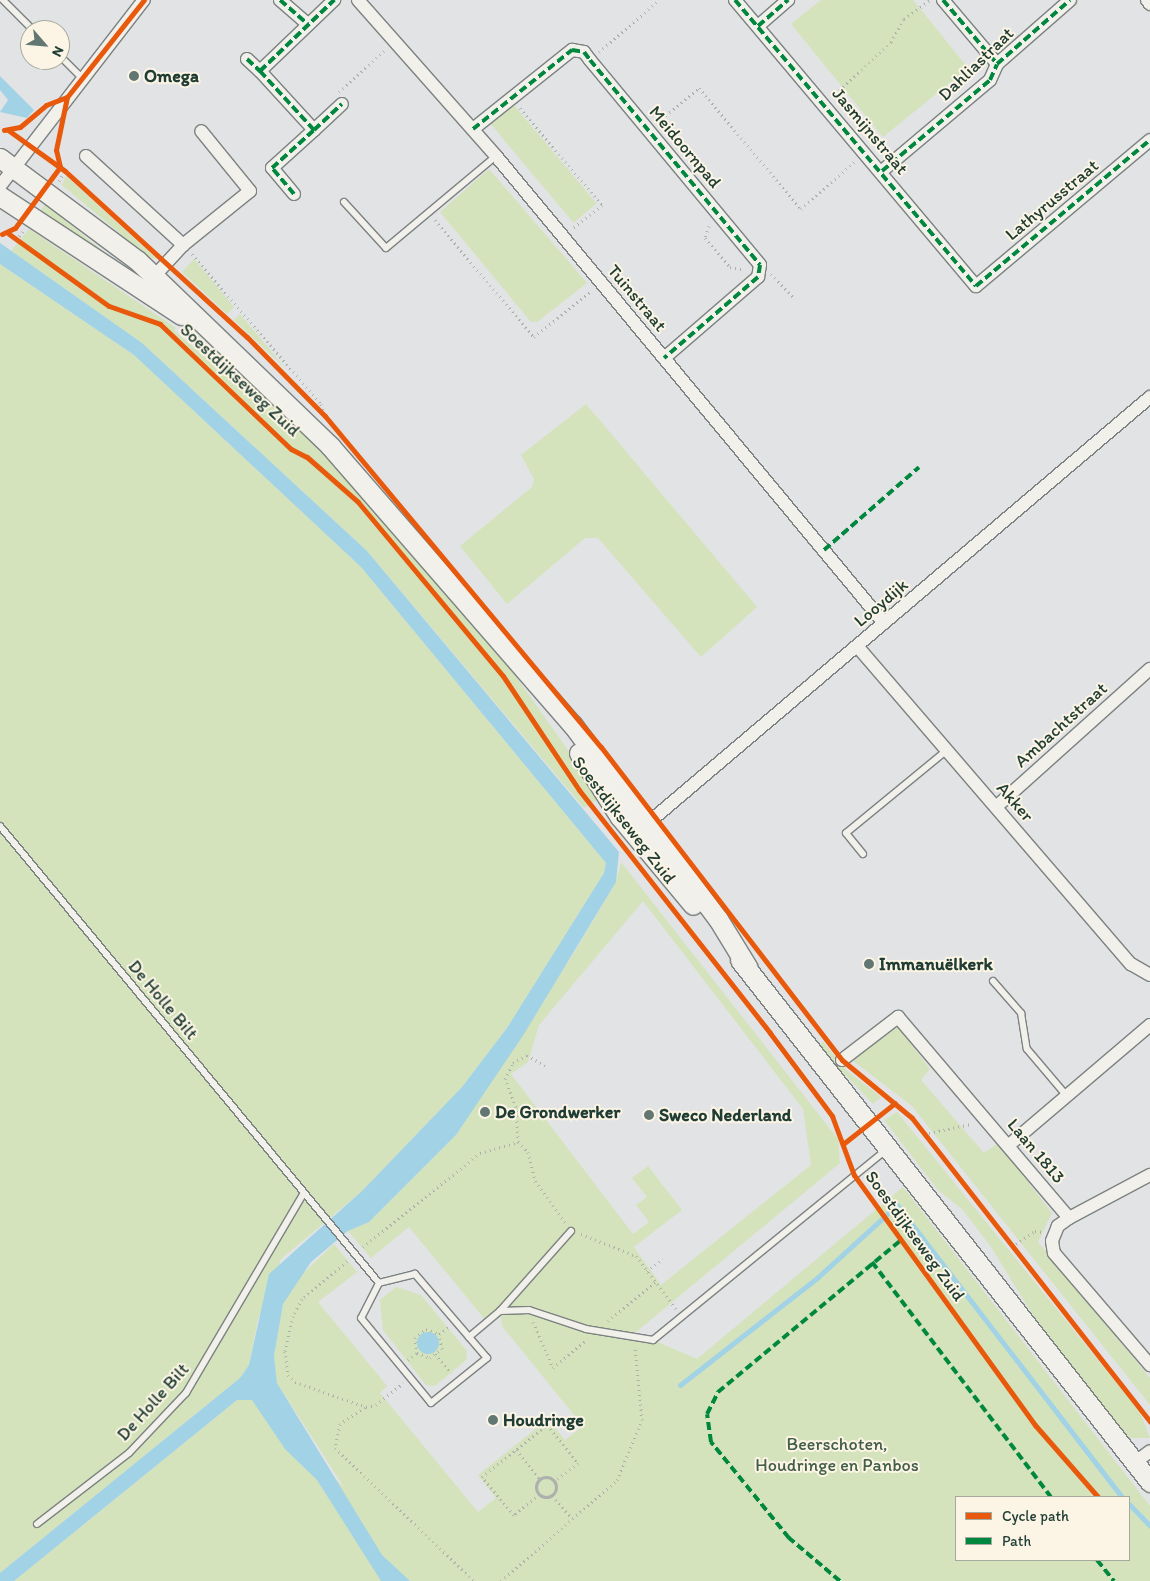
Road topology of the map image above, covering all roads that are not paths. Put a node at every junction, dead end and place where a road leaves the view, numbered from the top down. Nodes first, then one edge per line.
1 (2, 0) edge
2 (144, 0) edge
3 (280, 0) edge
4 (334, 0) edge
5 (358, 0) edge
6 (735, 0) edge
7 (788, 0) edge
8 (943, 0) edge
9 (1070, 0) edge
10 (1146, 0) edge
11 (1150, 4) edge
12 (23, 20) edge
13 (308, 24) junction
14 (758, 26) junction
15 (247, 59) dead end
16 (997, 64) junction
17 (70, 66) edge
18 (260, 71) junction
19 (82, 78) junction
20 (342, 104) road end
21 (474, 129) junction
22 (314, 130) junction
23 (201, 131) dead end
24 (1150, 140) edge
25 (86, 156) dead end
26 (496, 156) junction
27 (8, 162) edge
28 (882, 171) junction
29 (0, 186) edge
30 (294, 194) dead end
31 (0, 196) edge
32 (344, 202) dead end
33 (182, 245) junction
34 (149, 282) junction
35 (976, 286) joint
36 (664, 358) junction
37 (1150, 397) edge
38 (884, 623) junction
39 (857, 646) junction
40 (1150, 669) edge
41 (947, 750) junction
42 (996, 807) junction
43 (0, 826) edge
44 (640, 830) junction
45 (863, 854) dead end
46 (1150, 975) edge
47 (993, 981) dead end
48 (1150, 1025) edge
49 (842, 1060) dead end
50 (1066, 1095) junction
51 (1009, 1144) junction
52 (888, 1149) junction
53 (1150, 1174) edge
54 (304, 1193) junction
55 (1069, 1218) junction
56 (571, 1231) road end
57 (379, 1283) junction
58 (500, 1311) junction
59 (469, 1337) junction
60 (1150, 1365) edge
61 (1150, 1450) edge
62 (1133, 1464) junction
63 (1150, 1482) edge
64 (38, 1524) dead end

1 - 12 lane
2 - 19 street
3 - 13 street
4 - 13 street
5 - 21 street, Tuinstraat
6 - 14 street, Jasmijnstraat
7 - 14 street
8 - 16 street
9 - 16 street, Dahliastraat
10 - 11 street
13 - 18 street
14 - 28 street, Jasmijnstraat
15 - 18 street
16 - 28 street, Dahliastraat
17 - 19 lane
18 - 22 street
19 - 27 street
20 - 22 street
21 - 26 street, Tuinstraat
21 - 36 street, Meidoornpad
22 - 30 street
23 - 33 street
24 - 35 street, Lathyrusstraat
25 - 33 street
26 - 32 lane
26 - 36 street, Tuinstraat
27 - 29 street
27 - 34 main road, Soestdijkseweg Zuid
28 - 35 street, Jasmijnstraat
31 - 34 main road, Soestdijkseweg Zuid
33 - 34 street
34 - 44 main road, Soestdijkseweg Zuid
36 - 38 street, Tuinstraat
37 - 38 street, Looydijk
38 - 39 street, Looydijk
39 - 41 street, Akker
39 - 44 street, Looydijk
40 - 42 street, Ambachtstraat
41 - 42 street, Akker
41 - 45 lane
42 - 46 street, Akker
43 - 54 lane, De Holle Bilt
44 - 52 main road, Soestdijkseweg Zuid
47 - 50 lane
48 - 50 street
49 - 51 street, Laan 1813
50 - 51 street
51 - 55 street, Laan 1813
52 - 58 lane
52 - 62 main road, Soestdijkseweg Zuid
53 - 55 street
54 - 57 lane, De Holle Bilt
54 - 64 lane, De Holle Bilt
55 - 60 street
56 - 58 lane
57 - 59 lane
57 - 59 lane
58 - 59 lane
61 - 62 street
62 - 63 main road, Soestdijkseweg Zuid

